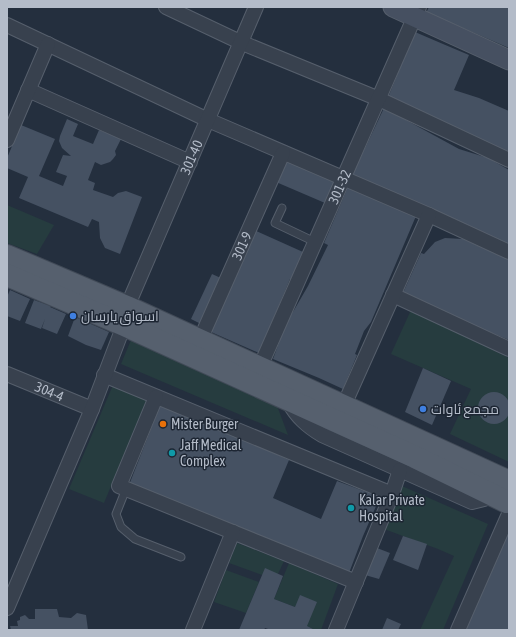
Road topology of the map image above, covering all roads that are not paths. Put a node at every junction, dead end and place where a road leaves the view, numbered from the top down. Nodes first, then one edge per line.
1 (166, 7) edge
2 (256, 7) edge
3 (394, 7) edge
4 (417, 12) edge
5 (7, 25) edge
6 (240, 42) junction
7 (48, 44) junction
8 (509, 60) edge
9 (28, 90) junction
10 (379, 99) junction
11 (208, 120) junction
12 (7, 140) edge
13 (283, 152) junction
14 (509, 160) edge
15 (190, 162) junction
16 (343, 179) junction
17 (282, 208) dead end
18 (429, 215) junction
19 (315, 242) junction
20 (509, 252) edge
21 (7, 256) edge
22 (7, 275) edge
23 (393, 295) junction
24 (126, 316) junction
25 (200, 340) junction
26 (509, 349) edge
27 (7, 374) edge
28 (104, 375) junction
29 (262, 375) junction
30 (156, 397) junction
31 (288, 400) junction
32 (344, 405) junction
33 (92, 409) junction
34 (400, 470) junction
35 (509, 482) edge
36 (126, 489) junction
37 (392, 494) junction
38 (499, 497) edge
39 (509, 514) edge
40 (233, 532) junction
41 (181, 557) dead end
42 (356, 582) junction
43 (7, 608) edge
44 (193, 630) edge
45 (336, 630) edge
46 (458, 630) edge

1 - 6 street
2 - 6 street, 301-40
3 - 4 street
4 - 8 street
4 - 10 street, 301-32
5 - 7 street
6 - 10 street
6 - 11 street, 301-40
7 - 9 street
7 - 11 street
9 - 12 street
9 - 15 street
10 - 14 street
10 - 16 street, 301-32
11 - 13 street
11 - 15 street, 301-40
13 - 16 street
13 - 25 street, 301-9
15 - 24 street, 301-40
16 - 18 street
16 - 19 street, 301-32
17 - 19 lane
18 - 20 street
18 - 23 street
19 - 29 street, 301-32
21 - 24 main road
22 - 24 main road
23 - 26 street
23 - 32 street
24 - 25 main road
24 - 28 street, 301-40
24 - 29 main road
25 - 29 main road
27 - 33 street, 304-4
28 - 30 street
28 - 33 street, 301-40
29 - 31 main road
29 - 32 main road
30 - 36 street
30 - 37 street
31 - 34 street
31 - 38 main road
32 - 35 main road
33 - 43 street, 301-40
34 - 37 street
34 - 38 street
36 - 40 street
36 - 41 lane
37 - 42 street
39 - 46 street
40 - 42 street
40 - 44 street
42 - 45 street

